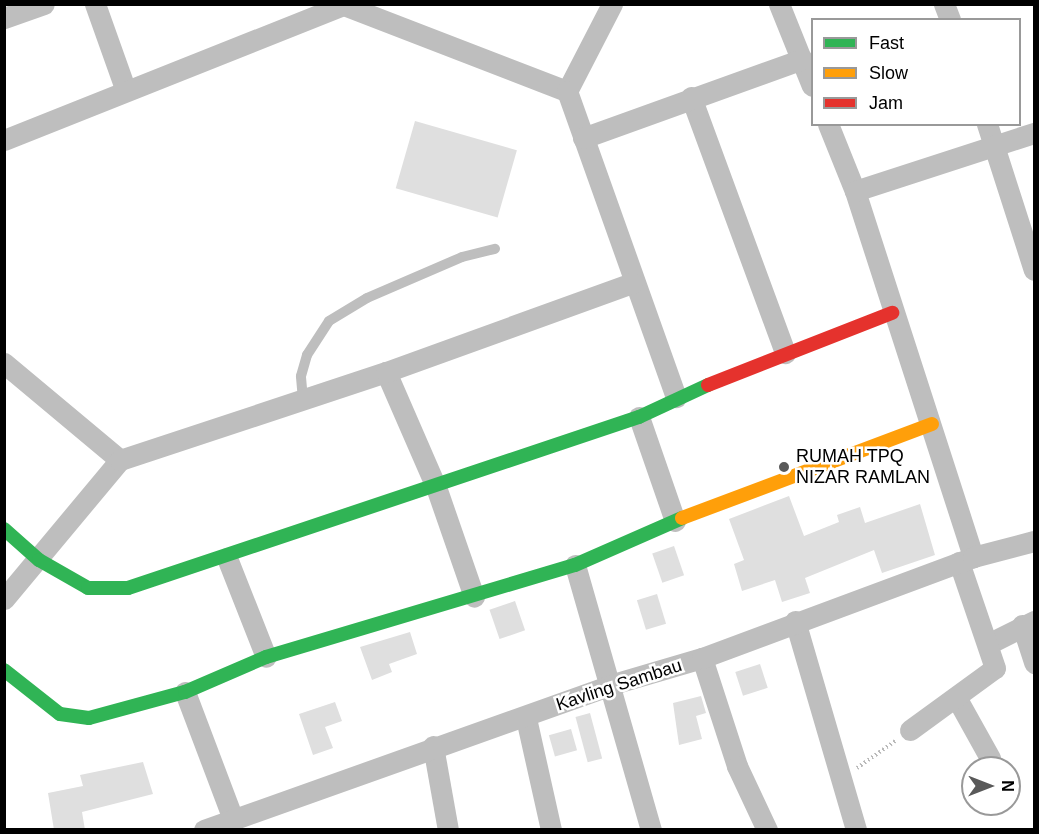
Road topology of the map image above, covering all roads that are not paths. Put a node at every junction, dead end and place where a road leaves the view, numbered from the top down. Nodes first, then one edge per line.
1 (44, 4) edge
2 (95, 4) edge
3 (612, 4) edge
4 (779, 4) edge
5 (341, 5) edge
6 (4, 18) edge
7 (802, 59) junction
8 (811, 81) edge
9 (567, 91) junction
10 (126, 92) junction
11 (691, 97) junction
12 (829, 126) edge
13 (988, 126) edge
14 (1035, 133) edge
15 (583, 138) junction
16 (4, 140) edge
17 (994, 145) junction
18 (855, 191) junction
19 (495, 249) dead end
20 (1035, 270) edge
21 (632, 283) junction
22 (892, 313) junction
23 (785, 353) junction
24 (4, 363) edge
25 (386, 372) junction
26 (676, 397) junction
27 (303, 400) junction
28 (639, 417) junction
29 (932, 424) junction
30 (120, 460) junction
31 (436, 487) junction
32 (675, 521) junction
33 (4, 529) edge
34 (1035, 542) edge
35 (227, 558) junction
36 (39, 560) junction
37 (966, 560) junction
38 (575, 565) junction
39 (474, 597) junction
40 (4, 599) edge
41 (795, 621) junction
42 (1028, 623) edge
43 (990, 643) junction
44 (266, 657) junction
45 (702, 658) junction
46 (1035, 663) edge
47 (4, 670) edge
48 (613, 684) junction
49 (185, 692) junction
50 (957, 697) junction
51 (526, 718) junction
52 (910, 730) road end
53 (433, 746) junction
54 (989, 756) edge
55 (233, 819) junction
56 (204, 830) edge
57 (448, 830) edge
58 (551, 830) edge
59 (651, 830) edge
60 (767, 830) edge
61 (856, 830) edge

1 - 6 street
2 - 10 street
3 - 9 street
4 - 7 street
5 - 9 street
5 - 10 street
7 - 8 street
7 - 11 street
9 - 15 street
10 - 16 street
11 - 15 street
11 - 23 street
12 - 18 street
13 - 17 street
14 - 17 street
15 - 21 street
17 - 18 street
17 - 20 street
18 - 22 street
19 - 27 lane
21 - 25 street
21 - 26 street
22 - 23 street
22 - 29 street
23 - 26 street
24 - 30 street
25 - 27 street
25 - 31 street
26 - 28 street
27 - 30 street
28 - 31 street
28 - 32 street
29 - 32 street
29 - 37 street
30 - 36 street
31 - 35 street
31 - 39 street
32 - 38 street
33 - 36 street
34 - 37 street, Kavling Sambau
35 - 36 street
35 - 44 street
36 - 40 street
37 - 41 street, Kavling Sambau
37 - 43 street
38 - 39 street
38 - 48 street
39 - 44 street
41 - 45 street, Kavling Sambau
41 - 61 street
42 - 43 street
42 - 46 street
43 - 50 street
44 - 49 street
45 - 48 street, Kavling Sambau
45 - 60 street
47 - 49 street
48 - 51 street, Kavling Sambau
48 - 59 street
49 - 55 street
50 - 52 street
50 - 54 street
51 - 53 street, Kavling Sambau
51 - 58 street
53 - 55 street, Kavling Sambau
53 - 57 street
55 - 56 street, Kavling Sambau

